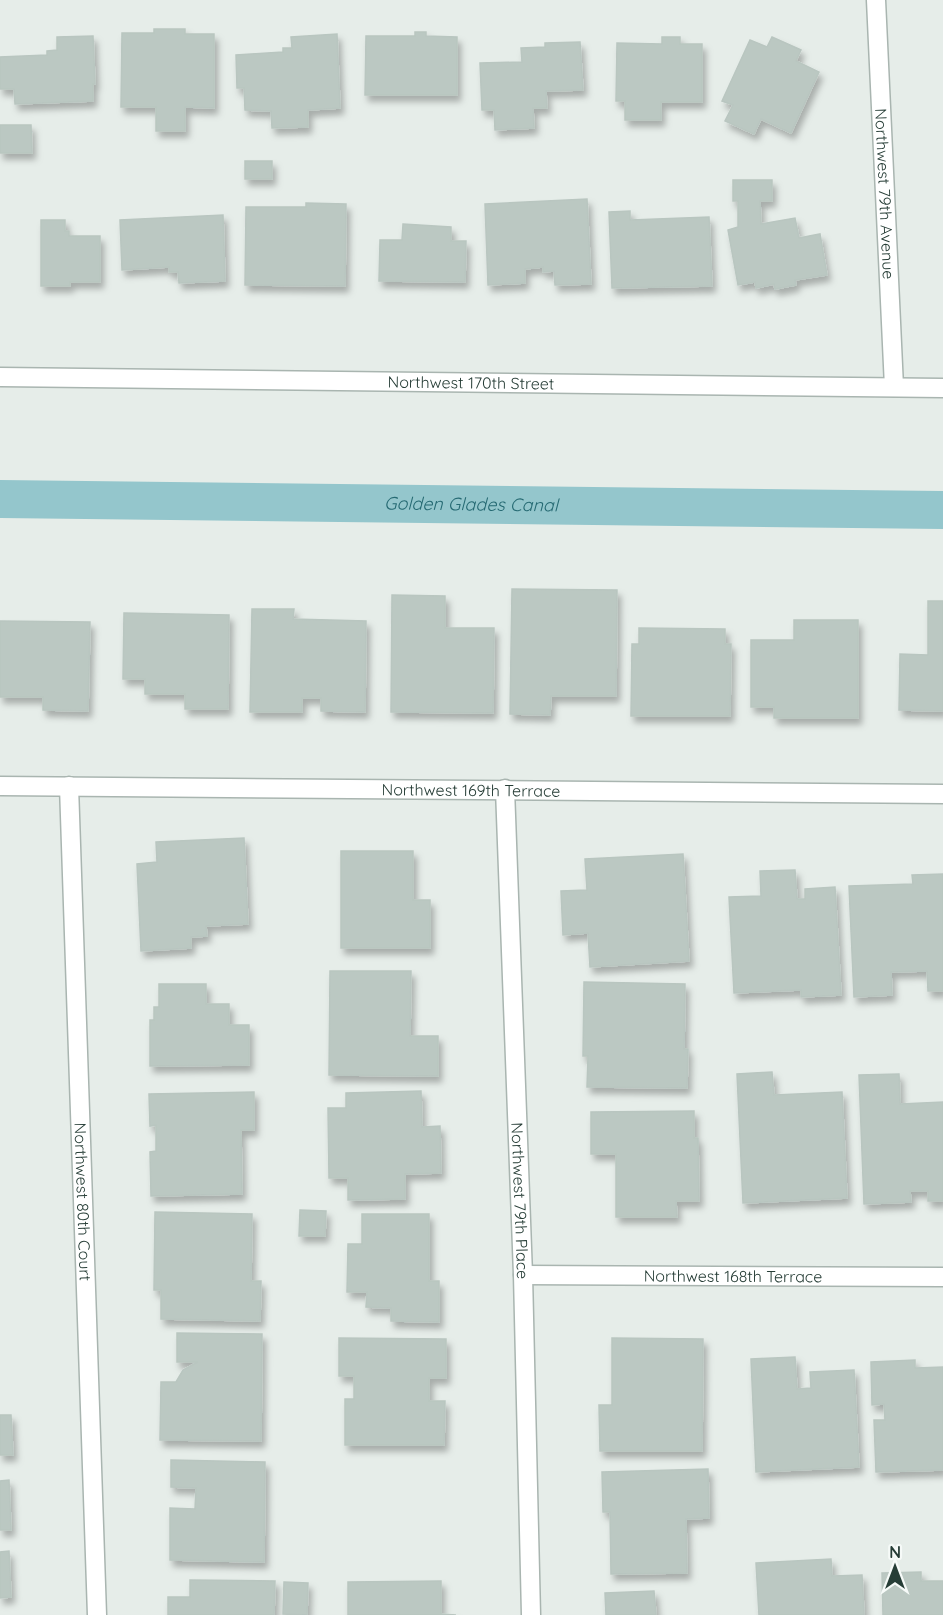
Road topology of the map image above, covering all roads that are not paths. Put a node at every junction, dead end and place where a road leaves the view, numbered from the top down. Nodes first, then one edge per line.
1 (876, 0) edge
2 (0, 377) edge
3 (894, 387) junction
4 (943, 388) edge
5 (0, 786) edge
6 (69, 786) junction
7 (505, 789) junction
8 (943, 794) edge
9 (523, 1275) junction
10 (943, 1277) edge
11 (97, 1615) edge
12 (531, 1615) edge

1 - 3 street, Northwest 79th Avenue
2 - 3 street, Northwest 170th Street
3 - 4 street, Northwest 170th Street
5 - 6 street, Northwest 169th Terrace
6 - 7 street, Northwest 169th Terrace
6 - 11 street, Northwest 80th Court
7 - 8 street, Northwest 169th Terrace
7 - 9 street, Northwest 79th Place
9 - 10 street, Northwest 168th Terrace
9 - 12 street, Northwest 79th Place

